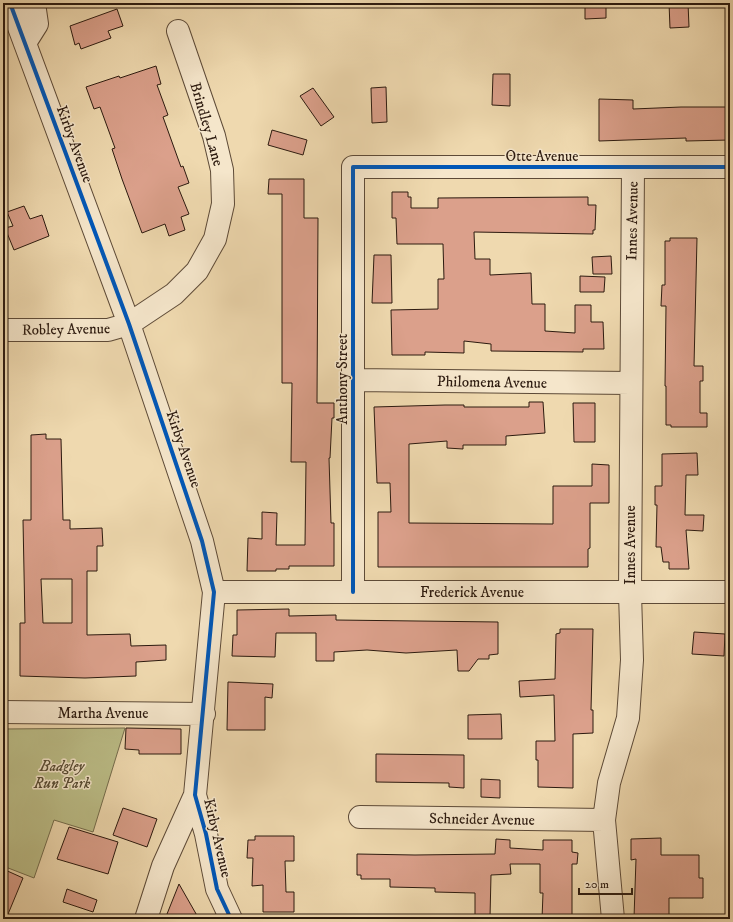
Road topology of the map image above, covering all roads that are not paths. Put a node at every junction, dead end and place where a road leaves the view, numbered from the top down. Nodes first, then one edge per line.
1 (10, 3) edge
2 (34, 3) edge
3 (178, 31) dead end
4 (25, 43) junction
5 (354, 167) joint
6 (730, 167) edge
7 (633, 168) junction
8 (129, 324) junction
9 (3, 330) edge
10 (354, 380) junction
11 (631, 383) junction
12 (214, 592) junction
13 (353, 592) junction
14 (730, 592) edge
15 (630, 593) junction
16 (3, 712) edge
17 (204, 714) junction
18 (196, 795) junction
19 (360, 818) dead end
20 (604, 820) junction
21 (146, 919) edge
22 (231, 919) edge
23 (613, 919) edge

1 - 4 street, Kirby Avenue
2 - 4 street
3 - 8 street, Brindley Lane
4 - 8 street, Kirby Avenue
5 - 7 street, Otte Avenue
5 - 10 street, Anthony Street
6 - 7 street, Otte Avenue
7 - 11 street, Innes Avenue
8 - 9 street, Robley Avenue
8 - 12 street, Kirby Avenue
10 - 11 street, Philomena Avenue
10 - 13 street, Anthony Street
11 - 15 street, Innes Avenue
12 - 13 street, Frederick Avenue
12 - 17 street, Kirby Avenue
13 - 15 street, Frederick Avenue
14 - 15 street, Frederick Avenue
15 - 20 street, Innes Avenue
16 - 17 street, Martha Avenue
17 - 18 street, Kirby Avenue
18 - 21 street
18 - 22 street, Kirby Avenue
19 - 20 street, Schneider Avenue
20 - 23 street, Innes Avenue

